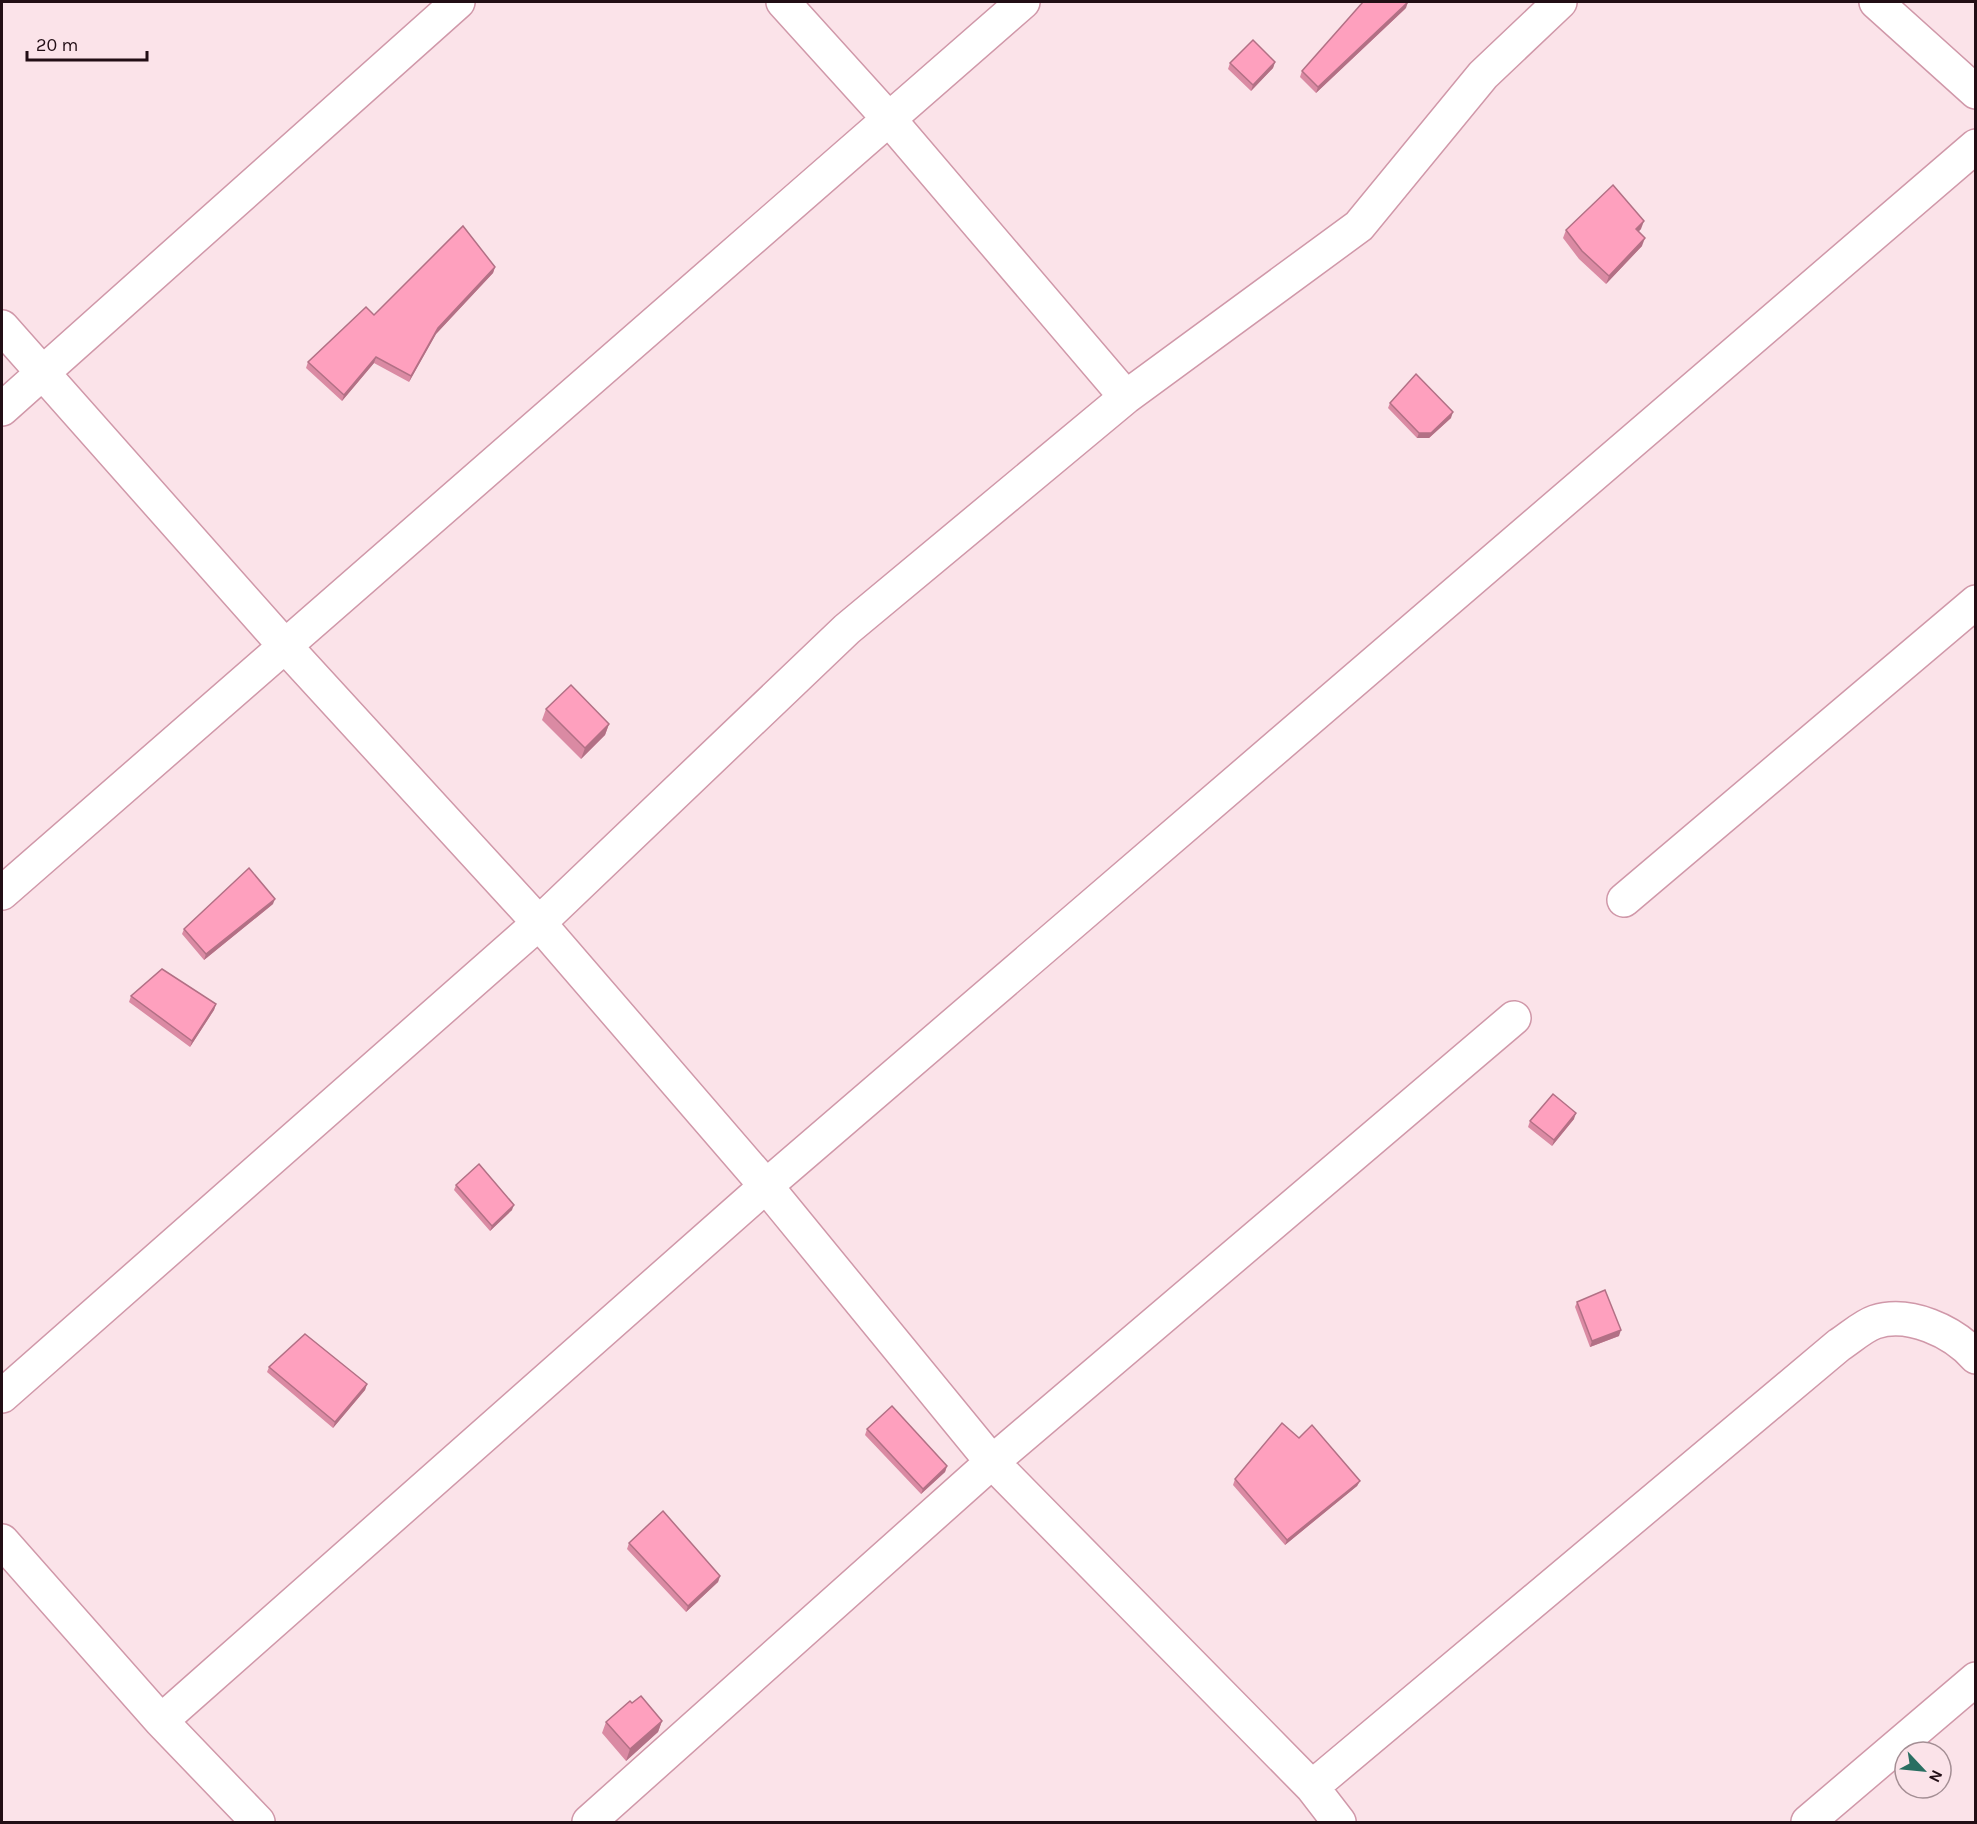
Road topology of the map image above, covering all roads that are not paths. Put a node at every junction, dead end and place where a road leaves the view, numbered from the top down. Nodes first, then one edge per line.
1 (458, 2) edge
2 (783, 2) edge
3 (1023, 2) edge
4 (1560, 2) edge
5 (1876, 2) edge
6 (1976, 92) edge
7 (888, 118) junction
8 (1976, 146) edge
9 (2, 327) edge
10 (42, 372) junction
11 (1126, 397) junction
12 (2, 409) edge
13 (1976, 602) edge
14 (285, 646) junction
15 (2, 893) edge
16 (1624, 900) dead end
17 (539, 923) junction
18 (1514, 1018) dead end
19 (766, 1186) junction
20 (1976, 1357) edge
21 (2, 1396) edge
22 (992, 1462) junction
23 (2, 1541) edge
24 (1976, 1679) edge
25 (161, 1721) junction
26 (1312, 1787) junction
27 (258, 1822) edge
28 (589, 1822) edge
29 (1339, 1822) edge
30 (1808, 1822) edge

1 - 10 street
2 - 7 street
3 - 7 street
4 - 11 street
5 - 6 street
7 - 11 street
7 - 14 street
8 - 19 street
9 - 10 street
10 - 12 street
10 - 14 street
11 - 17 street
13 - 16 street
14 - 15 street
14 - 17 street
17 - 19 street
17 - 21 street
18 - 22 street
19 - 22 street
19 - 25 street
20 - 26 street
22 - 26 street
22 - 28 street
23 - 25 street
24 - 30 street
25 - 27 street
26 - 29 street

